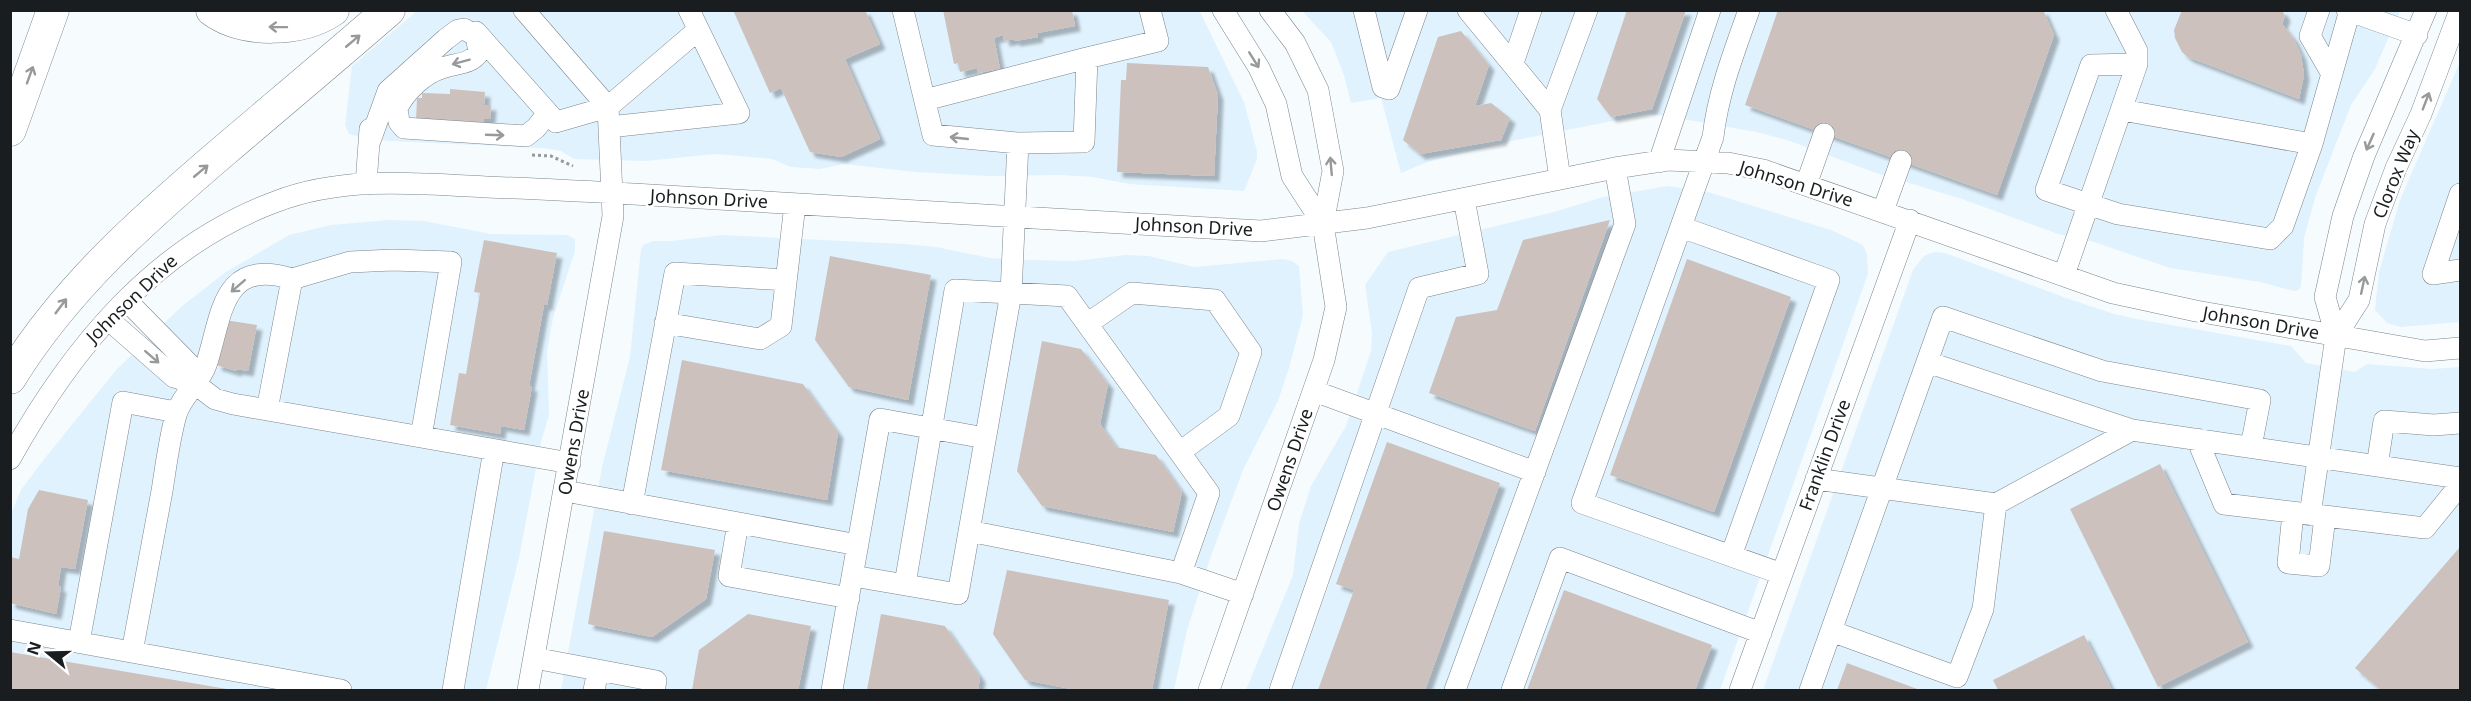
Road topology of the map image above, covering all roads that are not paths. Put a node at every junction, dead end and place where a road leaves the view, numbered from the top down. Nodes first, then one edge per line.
1 (53, 10) edge
2 (212, 10) edge
3 (333, 10) edge
4 (390, 10) edge
5 (524, 10) edge
6 (688, 10) edge
7 (903, 10) edge
8 (1150, 10) edge
9 (1223, 10) edge
10 (1270, 10) edge
11 (1364, 10) edge
12 (1417, 10) edge
13 (1468, 10) edge
14 (1531, 10) edge
15 (1587, 10) edge
16 (1710, 10) edge
17 (1749, 10) edge
18 (2116, 10) edge
19 (2319, 10) edge
20 (2426, 10) edge
21 (2460, 10) edge
22 (2349, 11) edge
23 (465, 13) edge
24 (698, 30) junction
25 (2417, 35) junction
26 (1087, 58) junction
27 (1513, 63) junction
28 (2137, 64) junction
29 (2332, 74) junction
30 (925, 100) junction
31 (1550, 110) junction
32 (2122, 110) junction
33 (548, 113) junction
34 (608, 117) junction
35 (10, 130) edge
36 (1824, 134) dead end
37 (370, 141) junction
38 (1018, 143) junction
39 (2312, 144) junction
40 (1901, 161) dead end
41 (1659, 162) junction
42 (1704, 162) junction
43 (1615, 168) junction
44 (1560, 179) junction
45 (366, 184) junction
46 (1806, 184) junction
47 (613, 193) junction
48 (2460, 194) edge
49 (1464, 198) junction
50 (795, 204) junction
51 (2089, 204) junction
52 (1883, 211) junction
53 (1014, 217) junction
54 (1910, 220) junction
55 (1323, 224) junction
56 (1681, 227) junction
57 (2460, 270) edge
58 (2064, 275) junction
59 (292, 279) junction
60 (786, 280) junction
61 (1011, 293) junction
62 (127, 301) junction
63 (108, 319) junction
64 (665, 323) junction
65 (1087, 324) junction
66 (2336, 336) junction
67 (2460, 348) edge
68 (1927, 362) junction
69 (10, 378) edge
70 (194, 383) junction
71 (1314, 391) junction
72 (267, 410) junction
73 (176, 412) junction
74 (1376, 413) junction
75 (2460, 423) edge
76 (932, 428) junction
77 (2132, 430) junction
78 (421, 437) junction
79 (985, 438) junction
80 (2197, 440) junction
81 (2251, 447) junction
82 (494, 450) junction
83 (1179, 452) junction
84 (2319, 457) junction
85 (10, 459) edge
86 (570, 463) junction
87 (2377, 466) junction
88 (1535, 472) junction
89 (2460, 478) edge
90 (1816, 479) junction
91 (2460, 485) edge
92 (1882, 488) junction
93 (565, 491) junction
94 (632, 504) junction
95 (1996, 504) junction
96 (2310, 515) junction
97 (738, 523) junction
98 (969, 531) junction
99 (858, 545) junction
100 (1731, 556) junction
101 (1182, 573) junction
102 (1782, 574) junction
103 (853, 576) junction
104 (905, 584) junction
105 (1243, 594) junction
106 (849, 598) junction
107 (10, 630) edge
108 (1831, 631) junction
109 (1761, 633) junction
110 (79, 642) junction
111 (132, 652) junction
112 (534, 658) junction
113 (596, 681) edge
114 (341, 690) edge
115 (453, 690) edge
116 (528, 690) edge
117 (654, 690) edge
118 (832, 690) edge
119 (1209, 690) edge
120 (1280, 690) edge
121 (1455, 690) edge
122 (1512, 690) edge
123 (1740, 690) edge
124 (1810, 690) edge

35 -> 1 highway
3 -> 2 highway
69 -> 4 highway
5 - 34 street
6 - 24 street
7 - 30 street
8 - 26 street
9 -> 55 street, Owens Drive
55 -> 10 street, Owens Drive
11 - 12 street
13 - 27 street
14 - 27 street
15 - 31 street
16 - 41 street
17 - 42 street
18 - 28 street
19 - 29 street
20 - 25 street, Clorox Way
66 -> 21 street, Clorox Way
22 - 25 street
22 - 29 street
23 - 33 street
23 - 37 street
24 - 34 street
24 - 34 street
25 -> 66 street, Clorox Way
26 - 30 street
26 - 38 street
27 - 31 street
28 - 32 street
28 - 51 street
29 - 39 street
38 -> 30 street
31 - 44 street
32 - 39 street
32 - 51 street
33 - 34 street
37 -> 33 street
34 - 47 street, Owens Drive
36 - 46 street
37 - 45 street
38 - 53 street
39 - 51 street
40 - 52 street
41 - 42 street, Johnson Drive
41 - 43 street, Johnson Drive
42 - 46 street, Johnson Drive
42 - 56 street
43 - 44 street, Johnson Drive
43 - 88 street
44 - 49 street, Johnson Drive
45 - 47 street, Johnson Drive
45 - 62 street, Johnson Drive
46 - 52 street, Johnson Drive
47 - 50 street, Johnson Drive
47 - 86 street, Owens Drive
48 - 57 street
49 - 55 street, Johnson Drive
49 - 74 street
50 - 53 street, Johnson Drive
50 - 60 street
51 - 58 street
52 - 54 street, Johnson Drive
53 - 55 street, Johnson Drive
53 - 61 street
54 - 58 street, Johnson Drive
54 - 90 street, Franklin Drive
55 - 71 street, Owens Drive
56 - 100 street
56 - 100 street
58 - 66 street, Johnson Drive
59 -> 70 street
59 - 72 street
59 - 78 street
60 - 64 street
60 - 64 street
61 - 65 street
61 - 76 street
61 - 79 street
62 - 63 street, Johnson Drive
62 - 70 street
63 -> 70 street
63 - 85 street, Johnson Drive
64 - 94 street
65 - 83 street
65 - 83 street
66 - 67 street, Johnson Drive
66 - 84 street, Clorox Way
68 - 77 street
68 - 81 street
68 - 92 street
70 - 72 street
70 - 73 street
71 - 74 street
71 - 105 street, Owens Drive
72 - 78 street
73 - 110 street
73 - 111 street
74 - 88 street
74 - 120 street
75 - 87 street
76 - 79 street
76 - 99 street
76 - 104 street
77 - 80 street
77 - 95 street
78 - 82 street
79 - 98 street
80 - 81 street
80 - 96 street
81 - 84 street
82 - 86 street
82 - 115 street
83 - 101 street
84 - 87 street
84 - 96 street, Clorox Way
86 - 93 street, Owens Drive
87 - 89 street
88 - 121 street
90 - 92 street
90 - 102 street, Franklin Drive
91 - 96 street
92 - 95 street
92 - 108 street
93 - 94 street
93 - 112 street, Owens Drive
94 - 97 street
95 - 108 street
97 - 99 street
97 - 106 street
98 - 101 street
98 - 104 street
99 - 103 street
100 - 102 street
101 - 105 street
102 - 109 street, Franklin Drive
103 - 104 street
103 - 106 street
105 - 119 street, Owens Drive
106 - 118 street
107 - 110 street
108 - 124 street
109 - 122 street
109 - 123 street, Franklin Drive
110 - 111 street
111 - 114 street
112 - 113 street
112 - 116 street, Owens Drive
113 - 117 street

